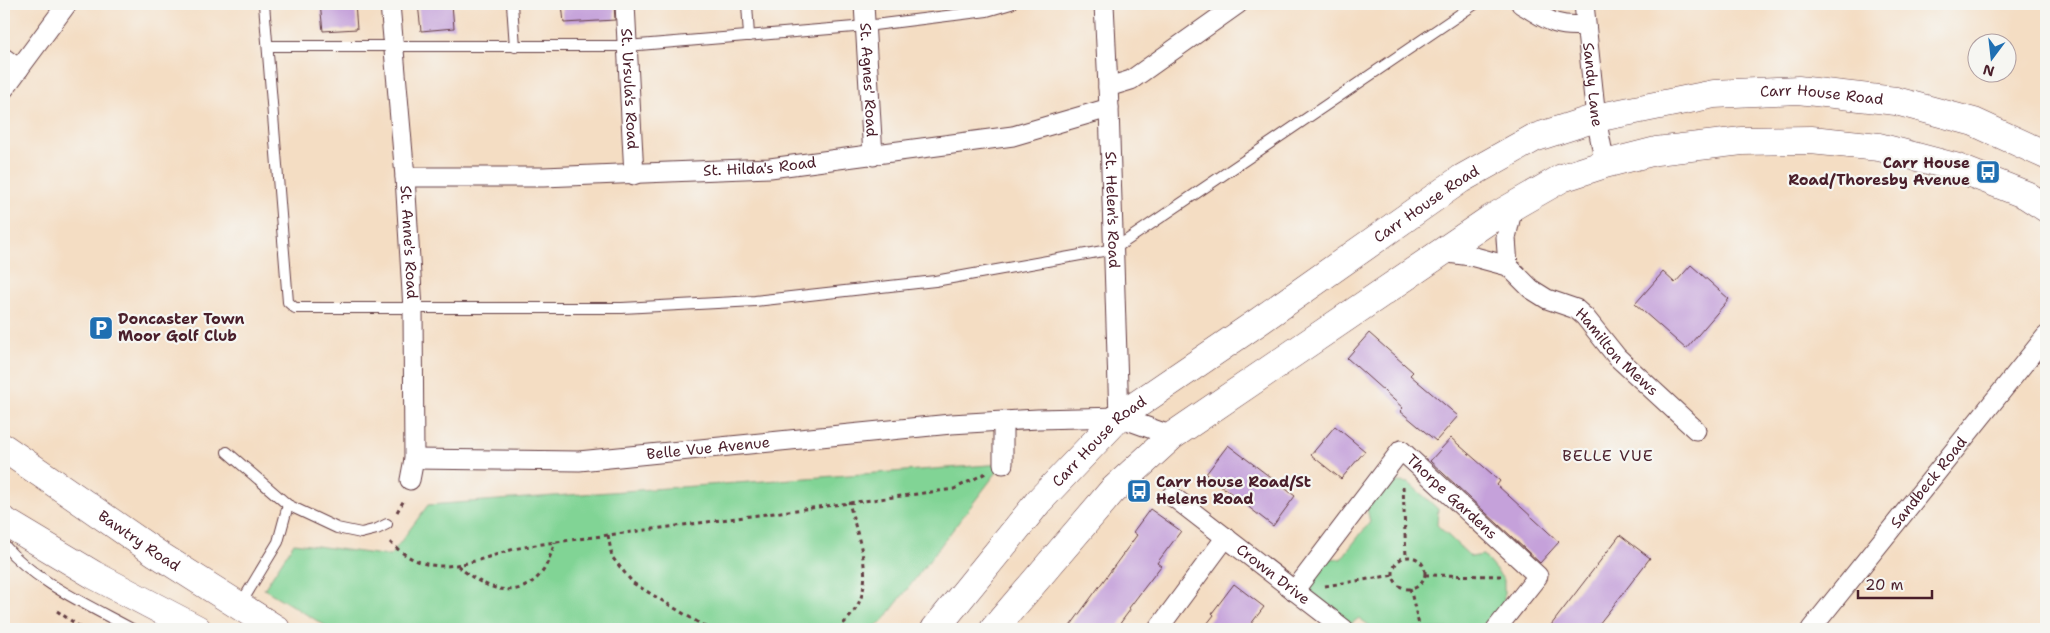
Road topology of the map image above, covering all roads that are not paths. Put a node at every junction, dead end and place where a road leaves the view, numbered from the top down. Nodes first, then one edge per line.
1 (67, 4) edge
2 (264, 4) edge
3 (390, 4) edge
4 (512, 4) edge
5 (625, 4) edge
6 (747, 4) edge
7 (864, 4) edge
8 (1010, 4) edge
9 (1104, 4) edge
10 (1238, 4) edge
11 (1475, 4) edge
12 (1521, 4) edge
13 (1584, 4) edge
14 (987, 7) edge
15 (1585, 25) junction
16 (866, 26) junction
17 (749, 36) junction
18 (268, 46) junction
19 (627, 46) junction
20 (515, 47) junction
21 (394, 48) junction
22 (11, 63) edge
23 (1108, 87) junction
24 (4, 89) edge
25 (1109, 108) junction
26 (1596, 118) junction
27 (2046, 155) edge
28 (873, 156) junction
29 (1604, 164) junction
30 (634, 175) junction
31 (405, 177) junction
32 (1513, 206) junction
33 (2046, 208) edge
34 (1114, 249) junction
35 (1441, 252) junction
36 (1508, 266) junction
37 (413, 309) junction
38 (2046, 336) edge
39 (1119, 417) junction
40 (1003, 421) junction
41 (1696, 430) dead end
42 (1172, 436) junction
43 (4, 448) edge
44 (227, 452) dead end
45 (414, 459) junction
46 (1003, 464) road end
47 (410, 480) road end
48 (1172, 496) dead end
49 (288, 506) junction
50 (4, 521) edge
51 (387, 524) road end
52 (1226, 537) junction
53 (4, 545) edge
54 (1294, 591) junction
55 (239, 607) junction
56 (132, 629) edge
57 (197, 629) edge
58 (276, 629) edge
59 (935, 629) edge
60 (994, 629) edge
61 (1158, 629) edge
62 (1344, 629) edge
63 (1496, 629) edge
64 (1811, 629) edge

1 - 22 street
2 - 18 lane
3 - 21 street, St. Anne's Road
4 - 20 lane
5 - 19 street, St. Ursula's Road
6 - 17 lane
7 - 16 street, St. Agnes' Road
8 - 14 lane
9 - 23 street, St. Helen's Road
10 - 23 street
11 - 34 lane
12 - 15 street
13 - 15 street, Sandy Lane
14 - 16 lane
15 - 26 street, Sandy Lane
16 - 17 lane
16 - 28 street, St. Agnes' Road
17 - 19 lane
18 - 21 lane
18 - 37 lane
19 - 20 lane
19 - 30 street, St. Ursula's Road
20 - 21 lane
21 - 31 street, St. Anne's Road
22 - 24 street
23 - 25 street, St. Helen's Road
25 - 28 street, St. Hilda's Road
25 - 34 street, St. Helen's Road
26 - 27 highway, Carr House Road
26 - 29 street, Sandy Lane
26 - 39 highway, Carr House Road
28 - 30 street, St. Hilda's Road
29 - 32 highway
29 - 33 highway
30 - 31 street, St. Hilda's Road
31 - 37 street, St. Anne's Road
32 - 35 highway
32 - 36 street
34 - 37 lane
34 - 39 street, St. Helen's Road
35 - 36 street, Hamilton Mews
35 - 42 highway
36 - 41 street, Hamilton Mews
37 - 45 street, St. Anne's Road
38 - 64 street, Sandbeck Road
39 - 40 street, Belle Vue Avenue
39 - 42 street
39 - 59 highway, Carr House Road
40 - 45 street, Belle Vue Avenue
40 - 46 street
42 - 60 highway
43 - 55 highway, Bawtry Road
44 - 49 lane
45 - 47 street, St. Anne's Road
48 - 52 street, Crown Drive
49 - 51 lane
49 - 55 lane
50 - 57 highway
52 - 54 street, Crown Drive
52 - 61 street, Crown Drive
53 - 56 lane
54 - 62 street, Crown Drive
54 - 63 street, Thorpe Gardens
55 - 58 highway, Bawtry Road

